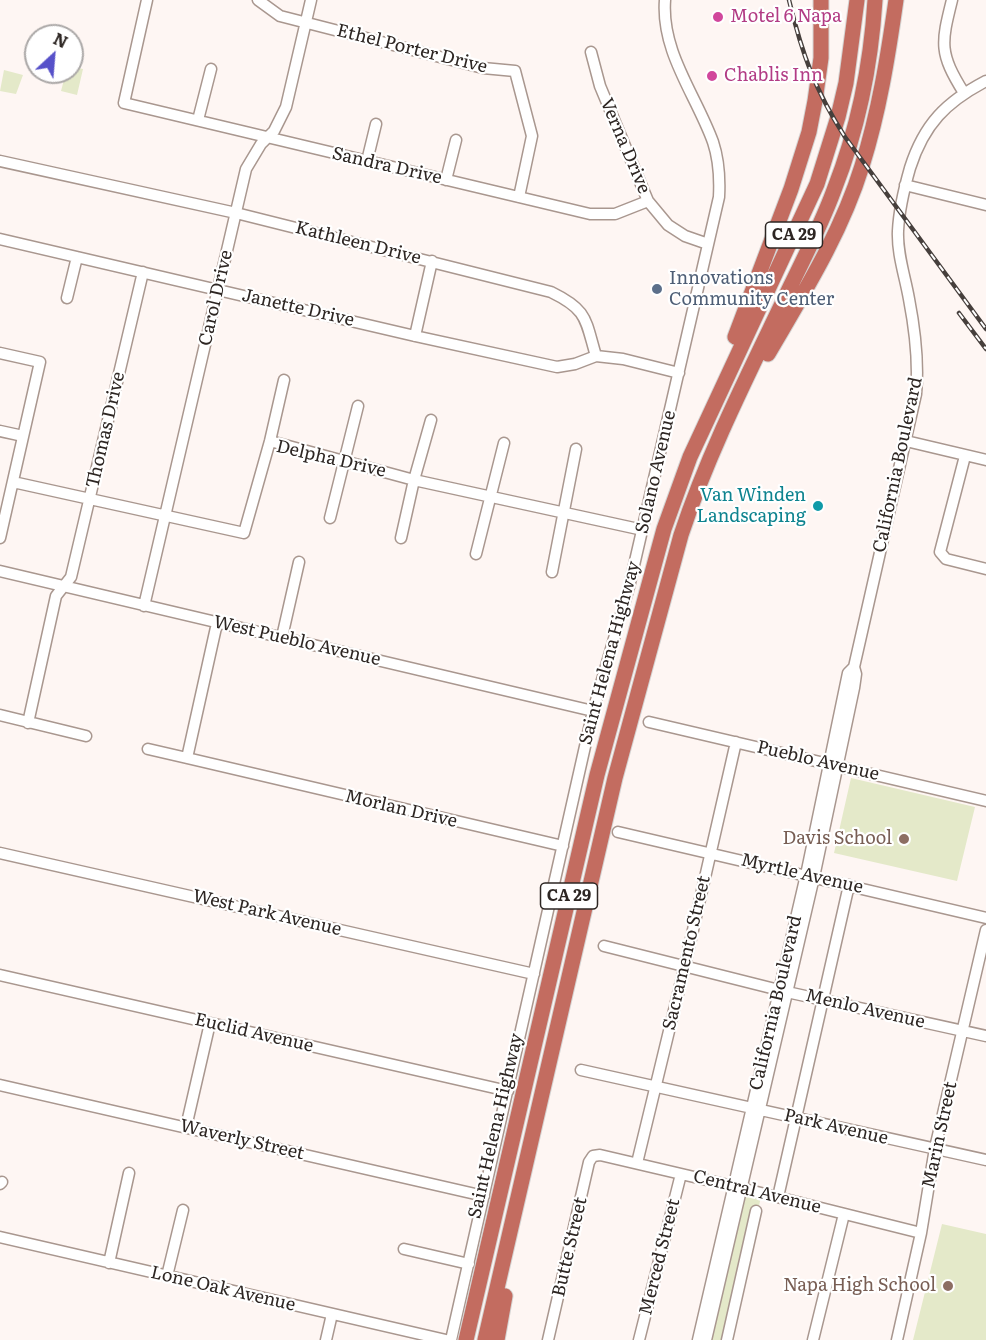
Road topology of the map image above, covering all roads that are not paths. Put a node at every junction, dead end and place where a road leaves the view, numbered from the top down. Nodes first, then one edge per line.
1 (147, 0) edge
2 (258, 0) edge
3 (311, 0) edge
4 (665, 0) edge
5 (821, 0) edge
6 (857, 0) edge
7 (875, 0) edge
8 (896, 0) edge
9 (952, 0) edge
10 (305, 23) junction
11 (591, 52) dead end
12 (211, 69) dead end
13 (986, 81) edge
14 (964, 93) junction
15 (198, 120) junction
16 (376, 124) dead end
17 (268, 137) junction
18 (456, 140) dead end
19 (0, 161) edge
20 (367, 161) junction
21 (446, 180) junction
22 (905, 185) junction
23 (519, 197) junction
24 (648, 201) junction
25 (986, 205) edge
26 (236, 213) junction
27 (0, 239) edge
28 (708, 244) junction
29 (77, 257) junction
30 (432, 261) junction
31 (143, 272) junction
32 (219, 290) junction
33 (67, 298) dead end
34 (415, 336) junction
35 (0, 352) edge
36 (596, 356) junction
37 (679, 373) junction
38 (284, 380) dead end
39 (358, 406) dead end
40 (431, 420) dead end
41 (723, 429) junction
42 (0, 431) edge
43 (23, 436) junction
44 (270, 441) junction
45 (906, 441) junction
46 (504, 442) dead end
47 (576, 449) dead end
48 (965, 456) junction
49 (690, 457) junction
50 (344, 460) junction
51 (986, 460) edge
52 (414, 480) junction
53 (13, 482) junction
54 (491, 497) junction
55 (89, 500) junction
56 (565, 512) junction
57 (165, 516) junction
58 (330, 518) dead end
59 (643, 530) junction
60 (0, 538) edge
61 (401, 538) dead end
62 (477, 554) dead end
63 (299, 562) dead end
64 (986, 569) edge
65 (0, 571) edge
66 (552, 572) dead end
67 (65, 586) junction
68 (144, 606) junction
69 (217, 623) junction
70 (282, 637) junction
71 (593, 711) junction
72 (0, 715) edge
73 (649, 722) dead end
74 (28, 723) junction
75 (86, 736) dead end
76 (735, 742) junction
77 (148, 749) dead end
78 (187, 759) junction
79 (832, 764) junction
80 (986, 801) edge
81 (618, 832) dead end
82 (563, 846) junction
83 (0, 853) edge
84 (710, 853) junction
85 (810, 876) junction
86 (849, 885) junction
87 (985, 918) edge
88 (986, 930) edge
89 (604, 946) dead end
90 (685, 965) junction
91 (534, 974) junction
92 (0, 975) edge
93 (783, 991) junction
94 (823, 999) junction
95 (210, 1023) junction
96 (963, 1031) junction
97 (986, 1036) edge
98 (581, 1070) dead end
99 (0, 1085) edge
100 (656, 1085) junction
101 (508, 1091) junction
102 (756, 1108) junction
103 (796, 1119) junction
104 (186, 1127) junction
105 (935, 1148) junction
106 (593, 1156) joint
107 (986, 1160) edge
108 (637, 1163) junction
109 (129, 1173) dead end
110 (681, 1174) junction
111 (522, 1182) junction
112 (737, 1187) junction
113 (484, 1196) junction
114 (778, 1197) junction
115 (183, 1210) dead end
116 (756, 1211) dead end
117 (844, 1214) junction
118 (921, 1233) junction
119 (0, 1237) edge
120 (404, 1249) dead end
121 (109, 1263) junction
122 (469, 1264) junction
123 (167, 1276) junction
124 (332, 1314) junction
125 (326, 1340) edge
126 (449, 1340) edge
127 (466, 1340) edge
128 (485, 1340) edge
129 (497, 1340) edge
130 (548, 1340) edge
131 (639, 1340) edge
132 (698, 1340) edge
133 (706, 1340) edge
134 (727, 1340) edge
135 (813, 1340) edge
136 (897, 1340) edge

1 - 15 street, Sandra Drive
2 - 10 street, Ethel Porter Drive
3 - 10 street, Carol Drive
4 - 28 street, Solano Avenue
5 - 49 highway
6 - 49 highway, Saint Helena Highway / CA 29
7 - 41 highway, Saint Helena Highway / CA 29
8 - 41 highway
9 - 14 street
10 - 17 street, Carol Drive
10 - 23 street, Ethel Porter Drive
11 - 24 street, Verna Drive
12 - 15 street
13 - 14 street, California Boulevard
14 - 22 street, California Boulevard
15 - 17 street, Sandra Drive
16 - 20 street
17 - 20 street, Sandra Drive
17 - 26 street, Carol Drive
18 - 21 street
19 - 26 street, Kathleen Drive
20 - 21 street, Sandra Drive
21 - 23 street, Sandra Drive
22 - 25 street
22 - 45 street, California Boulevard
23 - 24 street, Sandra Drive
24 - 28 street, Verna Drive
26 - 30 street, Kathleen Drive
26 - 32 street, Carol Drive
27 - 29 street, Janette Drive
28 - 37 street, Solano Avenue
29 - 31 street, Janette Drive
29 - 33 street
30 - 34 street
30 - 36 street, Kathleen Drive
31 - 32 street, Janette Drive
31 - 55 street, Thomas Drive
32 - 34 street, Janette Drive
32 - 57 street, Carol Drive
34 - 36 street, Janette Drive
35 - 43 street
36 - 37 street
37 - 59 street, Solano Avenue
38 - 44 street
39 - 50 street
40 - 52 street
41 - 111 highway, Saint Helena Highway / CA 29
42 - 43 street
43 - 53 street
44 - 50 street, Delpha Drive
44 - 57 street, Delpha Drive
45 - 48 street
45 - 79 street, California Boulevard
46 - 54 street
47 - 56 street
48 - 51 street
48 - 64 street
49 - 127 highway, Saint Helena Highway / CA 29
50 - 52 street, Delpha Drive
50 - 58 street
52 - 54 street, Delpha Drive
52 - 61 street
53 - 55 street, Delpha Drive
53 - 60 street
54 - 56 street, Delpha Drive
54 - 62 street
55 - 57 street, Delpha Drive
55 - 67 street, Thomas Drive
56 - 59 street, Delpha Drive
56 - 66 street
57 - 68 street, Carol Drive
59 - 71 street, Solano Avenue
63 - 70 street
65 - 67 street, West Pueblo Avenue
67 - 68 street, West Pueblo Avenue
67 - 74 street, Thomas Drive
68 - 69 street, West Pueblo Avenue
69 - 70 street, West Pueblo Avenue
69 - 78 street
70 - 71 street, West Pueblo Avenue
71 - 82 street, Solano Avenue
72 - 74 street
73 - 76 street, Pueblo Avenue
74 - 75 street
76 - 79 street, Pueblo Avenue
76 - 84 street, Sacramento Street
77 - 78 street, Morlan Drive
78 - 82 street, Morlan Drive
79 - 80 street, Pueblo Avenue
79 - 85 street, California Boulevard
81 - 84 street, Myrtle Avenue
82 - 91 street, Solano Avenue
83 - 91 street, West Park Avenue
84 - 85 street, Myrtle Avenue
84 - 90 street, Sacramento Street
85 - 86 street, Myrtle Avenue
85 - 93 street, California Boulevard
86 - 87 street, Myrtle Avenue
86 - 94 street
88 - 96 street, Marin Street
89 - 90 street, Menlo Avenue
90 - 93 street, Menlo Avenue
90 - 100 street, Sacramento Street
91 - 101 street, Solano Avenue
92 - 95 street, Euclid Avenue
93 - 94 street, Menlo Avenue
93 - 102 street, California Boulevard
94 - 96 street, Menlo Avenue
94 - 103 street
95 - 101 street, Euclid Avenue
95 - 104 street
96 - 97 street, Menlo Avenue
96 - 105 street, Marin Street
98 - 100 street, Park Avenue
99 - 104 street, Waverly Street
100 - 102 street, Park Avenue
100 - 108 street, Sacramento Street
101 - 113 street, Solano Avenue
102 - 103 street, Park Avenue
102 - 112 street, California Boulevard
103 - 105 street, Park Avenue
103 - 114 street
104 - 113 street, Waverly Street
105 - 107 street, Park Avenue
105 - 118 street, Marin Street
106 - 108 street, Central Avenue
106 - 130 street, Butte Street
108 - 110 street, Central Avenue
109 - 121 street
110 - 112 street, Central Avenue
110 - 131 street, Merced Street
111 - 128 highway, Saint Helena Highway / CA 29
111 - 129 highway
112 - 114 street, Central Avenue
112 - 132 street, California Boulevard
112 - 133 street, California Boulevard
113 - 122 street, Solano Avenue
114 - 117 street, Central Avenue
115 - 123 street
116 - 134 street
117 - 118 street, Central Avenue
117 - 135 street
118 - 136 street, Marin Street
119 - 121 street, Lone Oak Avenue
120 - 122 street
121 - 123 street, Lone Oak Avenue
122 - 126 street, Solano Avenue
123 - 124 street, Lone Oak Avenue
124 - 125 street
124 - 126 street, Lone Oak Avenue

